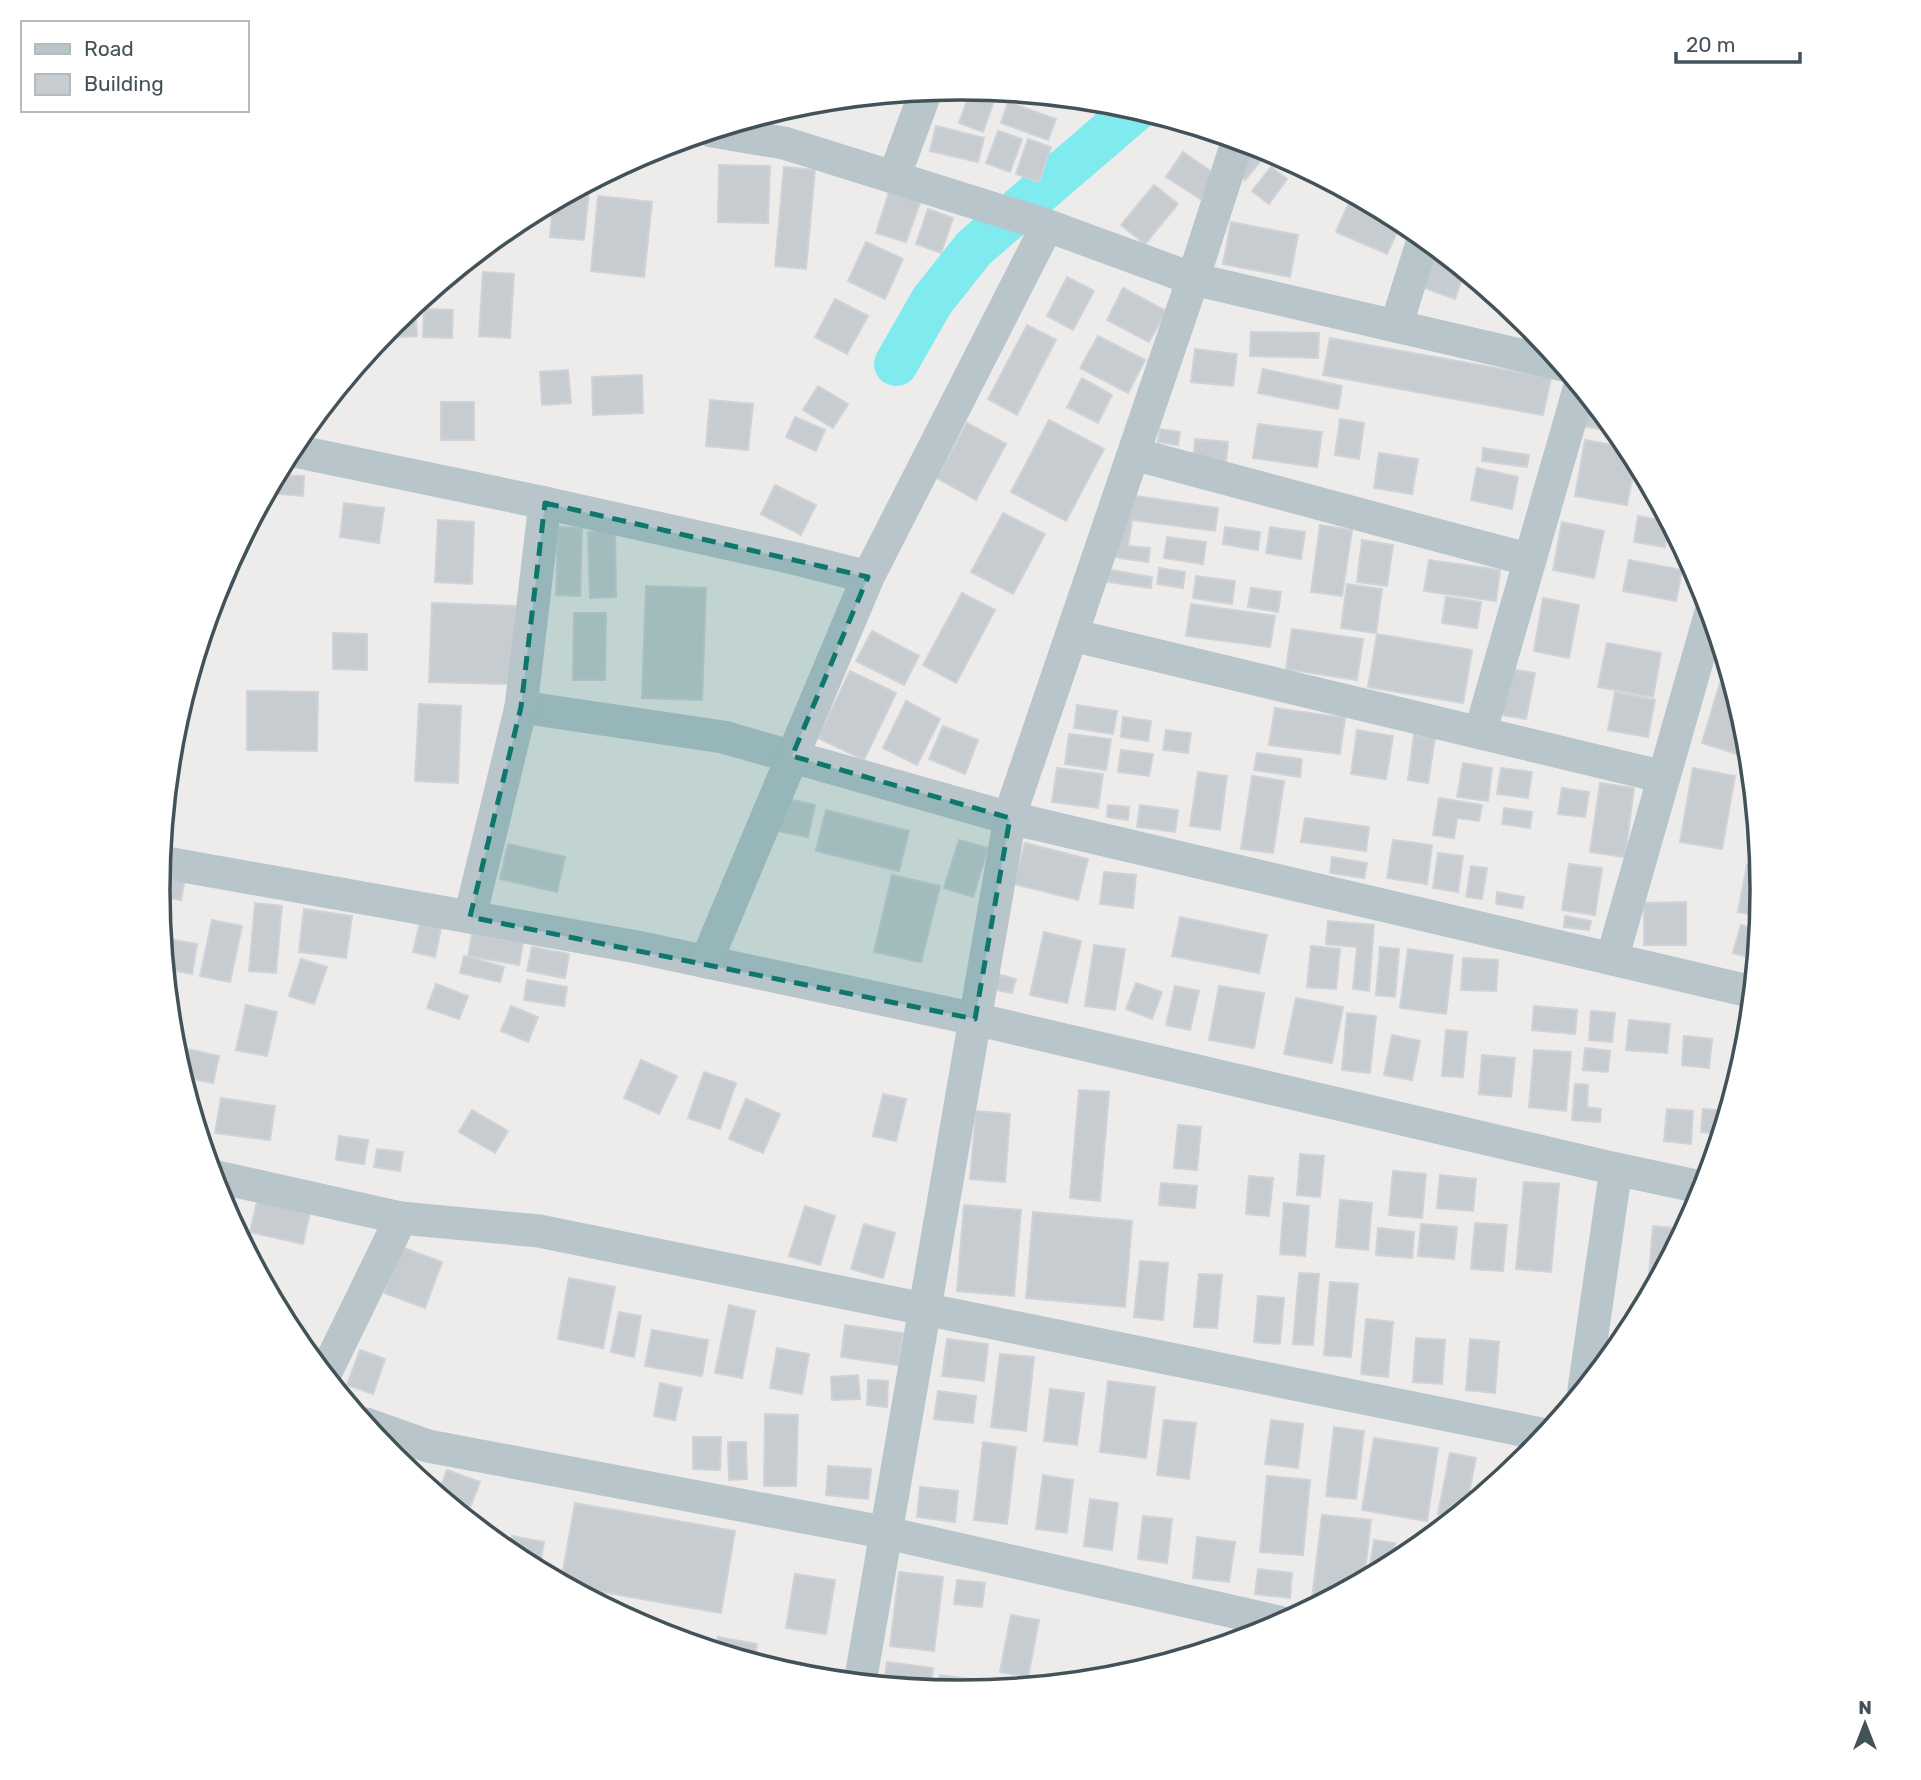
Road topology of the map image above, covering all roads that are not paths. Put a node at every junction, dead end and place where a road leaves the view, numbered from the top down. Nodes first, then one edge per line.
1 (924, 101) edge
2 (732, 134) edge
3 (1235, 149) edge
4 (904, 180) junction
5 (1045, 225) junction
6 (1421, 248) edge
7 (1193, 279) junction
8 (1396, 326) junction
9 (1548, 361) edge
10 (1577, 396) edge
11 (302, 453) edge
12 (1134, 454) junction
13 (545, 503) junction
14 (1530, 560) junction
15 (867, 577) junction
16 (1706, 629) edge
17 (1072, 635) junction
18 (521, 707) junction
19 (1480, 733) junction
20 (792, 756) junction
21 (1664, 777) junction
22 (1010, 818) junction
23 (171, 864) edge
24 (470, 917) junction
25 (1612, 959) junction
26 (706, 962) junction
27 (1744, 990) edge
28 (975, 1020) junction
29 (1616, 1169) junction
30 (225, 1179) edge
31 (1693, 1186) edge
32 (401, 1218) junction
33 (925, 1308) junction
34 (329, 1365) edge
35 (1587, 1372) edge
36 (385, 1431) edge
37 (1534, 1433) edge
38 (886, 1532) junction
39 (1265, 1619) edge
40 (862, 1674) edge

1 - 4 street
2 - 4 street
3 - 7 street
4 - 5 street
5 - 7 street
5 - 15 street
6 - 8 street
7 - 8 street
7 - 12 street
8 - 9 street
10 - 14 street
11 - 13 street
12 - 14 street
12 - 17 street
13 - 15 street
13 - 18 street
14 - 19 street
15 - 20 street
16 - 21 street
17 - 19 street
17 - 22 street
18 - 20 street
18 - 24 street
19 - 21 street
20 - 22 street
20 - 26 street
21 - 25 street
22 - 25 street
22 - 28 street
23 - 24 street
24 - 26 street
25 - 27 street
26 - 28 street
28 - 29 street
28 - 33 street
29 - 31 street
29 - 35 street
30 - 32 street
32 - 33 street
32 - 34 street
33 - 37 street
33 - 38 street
36 - 38 street
38 - 39 street
38 - 40 street

